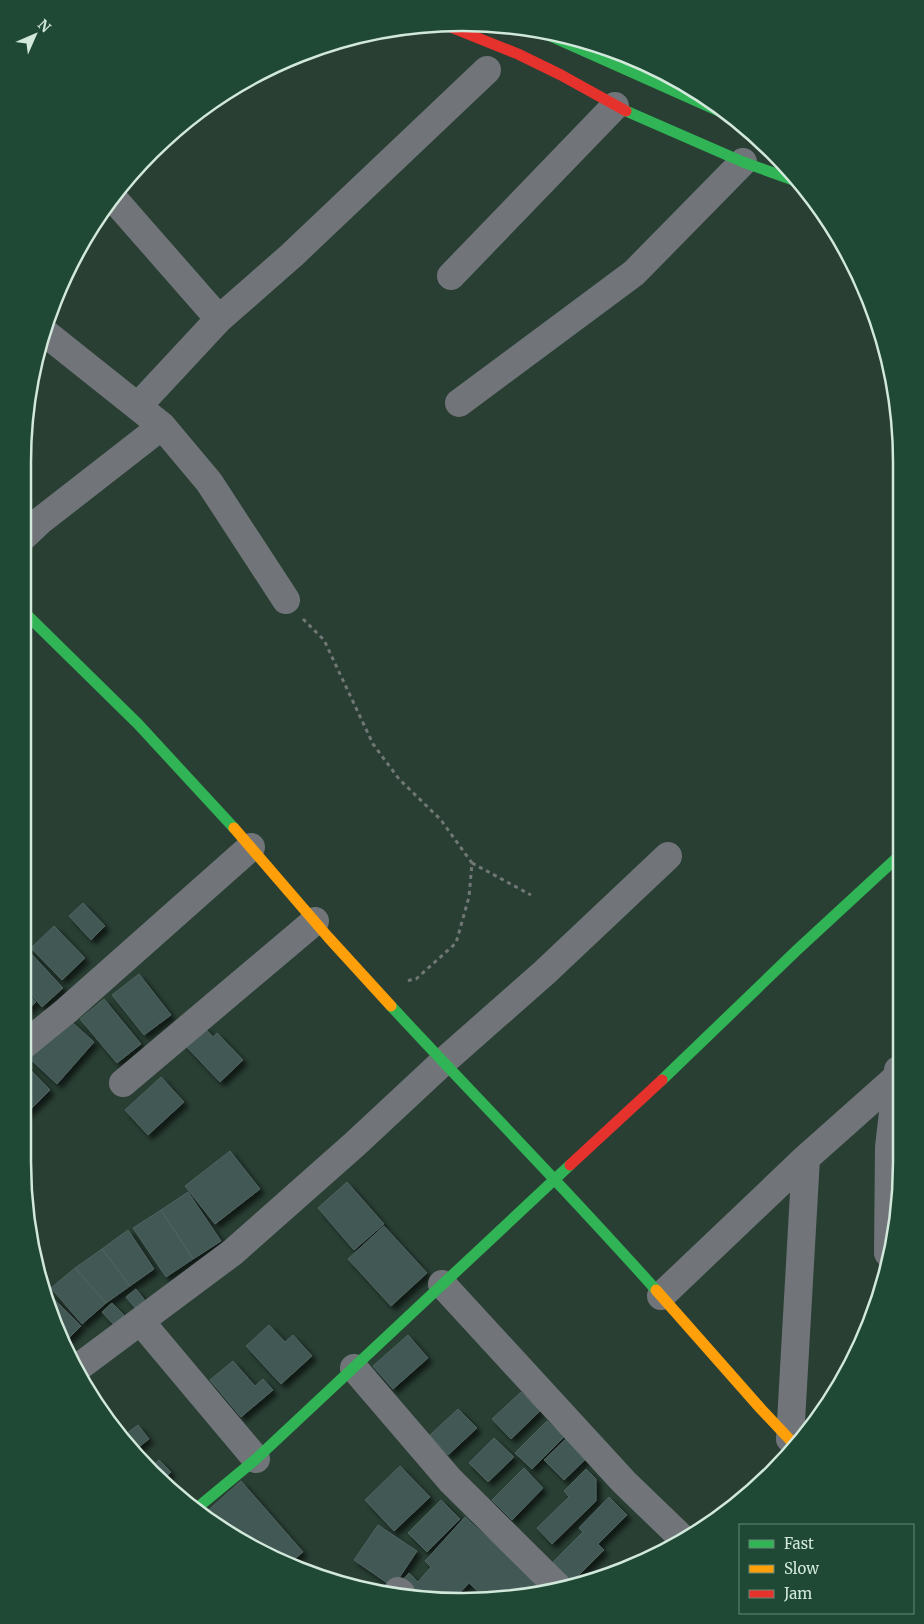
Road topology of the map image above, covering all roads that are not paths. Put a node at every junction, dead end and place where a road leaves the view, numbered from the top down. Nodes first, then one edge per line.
1 (476, 32) edge
2 (517, 41) edge
3 (573, 46) edge
4 (696, 101) edge
5 (615, 106) junction
6 (743, 162) junction
7 (785, 177) edge
8 (118, 203) edge
9 (451, 276) dead end
10 (219, 319) junction
11 (50, 337) edge
12 (459, 403) dead end
13 (138, 406) junction
14 (162, 426) junction
15 (31, 529) edge
16 (286, 600) road end
17 (31, 619) edge
18 (251, 847) junction
19 (668, 856) dead end
20 (893, 861) edge
21 (315, 921) junction
22 (31, 1040) edge
23 (443, 1062) junction
24 (893, 1075) edge
25 (123, 1083) dead end
26 (893, 1113) edge
27 (806, 1158) junction
28 (554, 1180) junction
29 (888, 1222) edge
30 (442, 1284) junction
31 (660, 1296) junction
32 (140, 1322) junction
33 (82, 1364) edge
34 (354, 1368) junction
35 (792, 1439) edge
36 (791, 1440) edge
37 (256, 1459) junction
38 (201, 1505) edge
39 (678, 1534) edge
40 (553, 1582) edge

1 - 2 street
2 - 5 street
2 - 10 street
3 - 4 street
5 - 6 street
5 - 9 street
6 - 7 street
6 - 12 street
8 - 10 street
10 - 13 street
11 - 13 street
13 - 14 street
14 - 15 street
14 - 16 street
17 - 18 street
18 - 21 street
18 - 22 street
19 - 23 street
20 - 28 street
21 - 23 street
21 - 25 street
23 - 28 street
23 - 32 street
24 - 27 street
26 - 29 street
27 - 31 street
27 - 35 street
28 - 30 street
28 - 31 street
30 - 34 street
30 - 39 street
31 - 36 street
32 - 33 street
32 - 37 street
34 - 37 street
34 - 40 street
37 - 38 street

